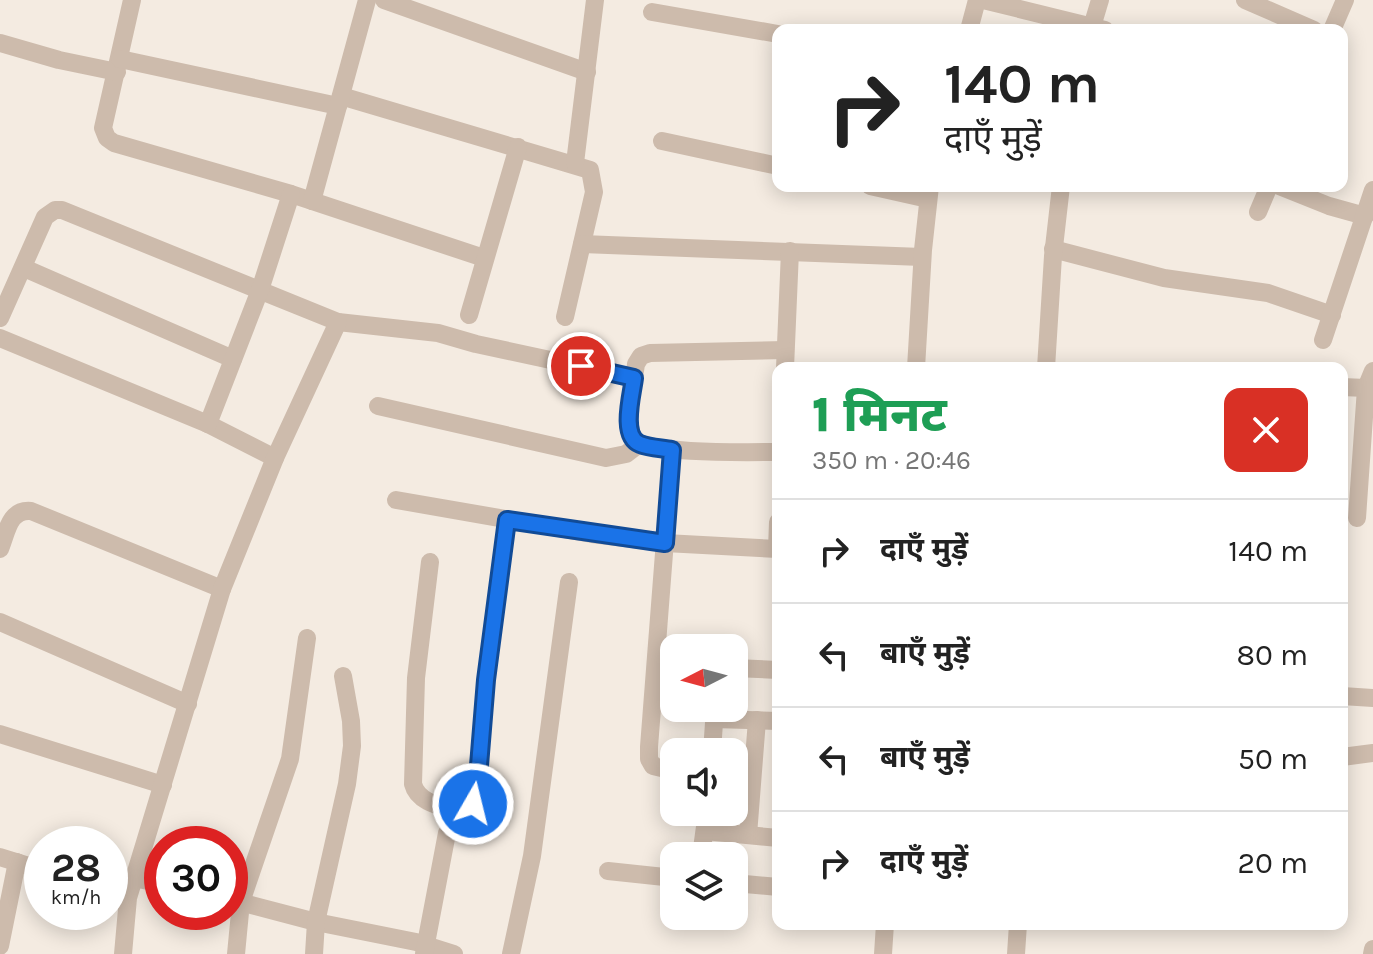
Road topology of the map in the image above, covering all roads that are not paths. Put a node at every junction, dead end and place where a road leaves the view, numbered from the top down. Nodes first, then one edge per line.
1 (132, 0) edge
2 (367, 0) edge
3 (384, 0) edge
4 (595, 0) edge
5 (980, 0) edge
6 (1100, 0) edge
7 (1245, 0) edge
8 (1345, 0) edge
9 (652, 12) dead end
10 (971, 24) edge
11 (1076, 24) edge
12 (1097, 24) edge
13 (1300, 24) edge
14 (1335, 24) edge
15 (772, 33) edge
16 (0, 43) edge
17 (118, 66) junction
18 (587, 72) junction
19 (340, 101) junction
20 (662, 141) dead end
21 (518, 147) junction
22 (575, 163) junction
23 (772, 165) edge
24 (1373, 190) edge
25 (929, 192) edge
26 (1060, 192) edge
27 (1266, 192) edge
28 (1294, 192) edge
29 (291, 194) junction
30 (312, 201) junction
31 (1258, 212) dead end
32 (1365, 216) junction
33 (582, 244) junction
34 (1053, 249) junction
35 (790, 251) junction
36 (922, 257) junction
37 (484, 258) junction
38 (24, 268) junction
39 (260, 290) junction
40 (469, 315) dead end
41 (1332, 315) junction
42 (565, 317) dead end
43 (0, 318) edge
44 (338, 322) junction
45 (0, 338) edge
46 (1323, 340) dead end
47 (233, 359) junction
48 (785, 359) edge
49 (916, 362) edge
50 (1046, 362) edge
51 (634, 378) junction
52 (1370, 379) edge
53 (1348, 385) edge
54 (378, 406) dead end
55 (208, 424) junction
56 (639, 444) junction
57 (672, 450) junction
58 (772, 452) edge
59 (275, 458) junction
60 (396, 500) dead end
61 (1357, 518) edge
62 (507, 520) junction
63 (665, 543) junction
64 (0, 549) edge
65 (772, 549) edge
66 (430, 562) dead end
67 (569, 582) dead end
68 (222, 589) junction
69 (0, 622) edge
70 (665, 634) edge
71 (307, 638) dead end
72 (748, 669) edge
73 (772, 670) edge
74 (343, 676) dead end
75 (660, 694) edge
76 (1348, 696) edge
77 (1373, 698) edge
78 (188, 704) junction
79 (748, 719) edge
80 (757, 720) junction
81 (772, 721) edge
82 (0, 734) edge
83 (1373, 753) edge
84 (1348, 756) edge
85 (660, 768) edge
86 (163, 785) junction
87 (463, 813) junction
88 (719, 826) edge
89 (748, 835) junction
90 (772, 837) edge
91 (9, 860) edge
92 (248, 869) edge
93 (608, 871) dead end
94 (660, 877) edge
95 (134, 878) junction
96 (144, 880) edge
97 (748, 884) edge
98 (128, 885) edge
99 (772, 886) edge
100 (248, 904) edge
101 (316, 922) junction
102 (121, 930) edge
103 (236, 930) edge
104 (885, 930) edge
105 (1018, 930) edge
106 (0, 946) edge
107 (424, 949) edge
108 (123, 954) edge
109 (236, 954) edge
110 (314, 954) edge
111 (454, 954) edge
112 (511, 954) edge
113 (883, 954) edge
114 (1016, 954) edge

1 - 17 street
2 - 19 street
3 - 18 street
4 - 18 street
5 - 10 street
5 - 11 street
6 - 12 street
7 - 13 street
8 - 14 street
9 - 15 street
16 - 17 street
17 - 19 street
17 - 29 street
18 - 22 street
19 - 21 street
19 - 30 street
20 - 23 street
21 - 22 street
21 - 37 street
22 - 33 street
24 - 32 street
25 - 36 street
26 - 34 street
27 - 31 street
28 - 32 street
29 - 30 street
29 - 39 street
30 - 37 street
32 - 41 street
33 - 35 street
33 - 42 street
34 - 41 street
34 - 50 street
35 - 36 street
35 - 48 street
36 - 49 street
37 - 40 street
38 - 39 street
38 - 43 street
38 - 47 street
39 - 44 street
39 - 47 street
41 - 46 street
44 - 51 street
44 - 59 street
45 - 55 street
47 - 55 street
48 - 51 street
51 - 56 street
52 - 53 street
52 - 61 street
54 - 56 street
55 - 59 street
56 - 57 street
57 - 58 street
57 - 63 street
59 - 68 street
60 - 62 street
62 - 63 street
62 - 87 street
63 - 65 street
63 - 70 street
64 - 68 street
66 - 87 street
67 - 112 street
68 - 78 street
69 - 78 street
71 - 92 street
72 - 73 street
74 - 101 street
75 - 85 street
76 - 77 street
78 - 86 street
79 - 80 street
80 - 81 street
80 - 89 street
82 - 86 street
83 - 84 street
86 - 95 street
87 - 107 street
88 - 89 street
89 - 90 street
91 - 106 street
93 - 94 street
95 - 96 street
95 - 98 street
97 - 99 street
100 - 101 street
101 - 107 street
101 - 110 street
102 - 108 street
103 - 109 street
104 - 113 street
105 - 114 street
107 - 111 street

